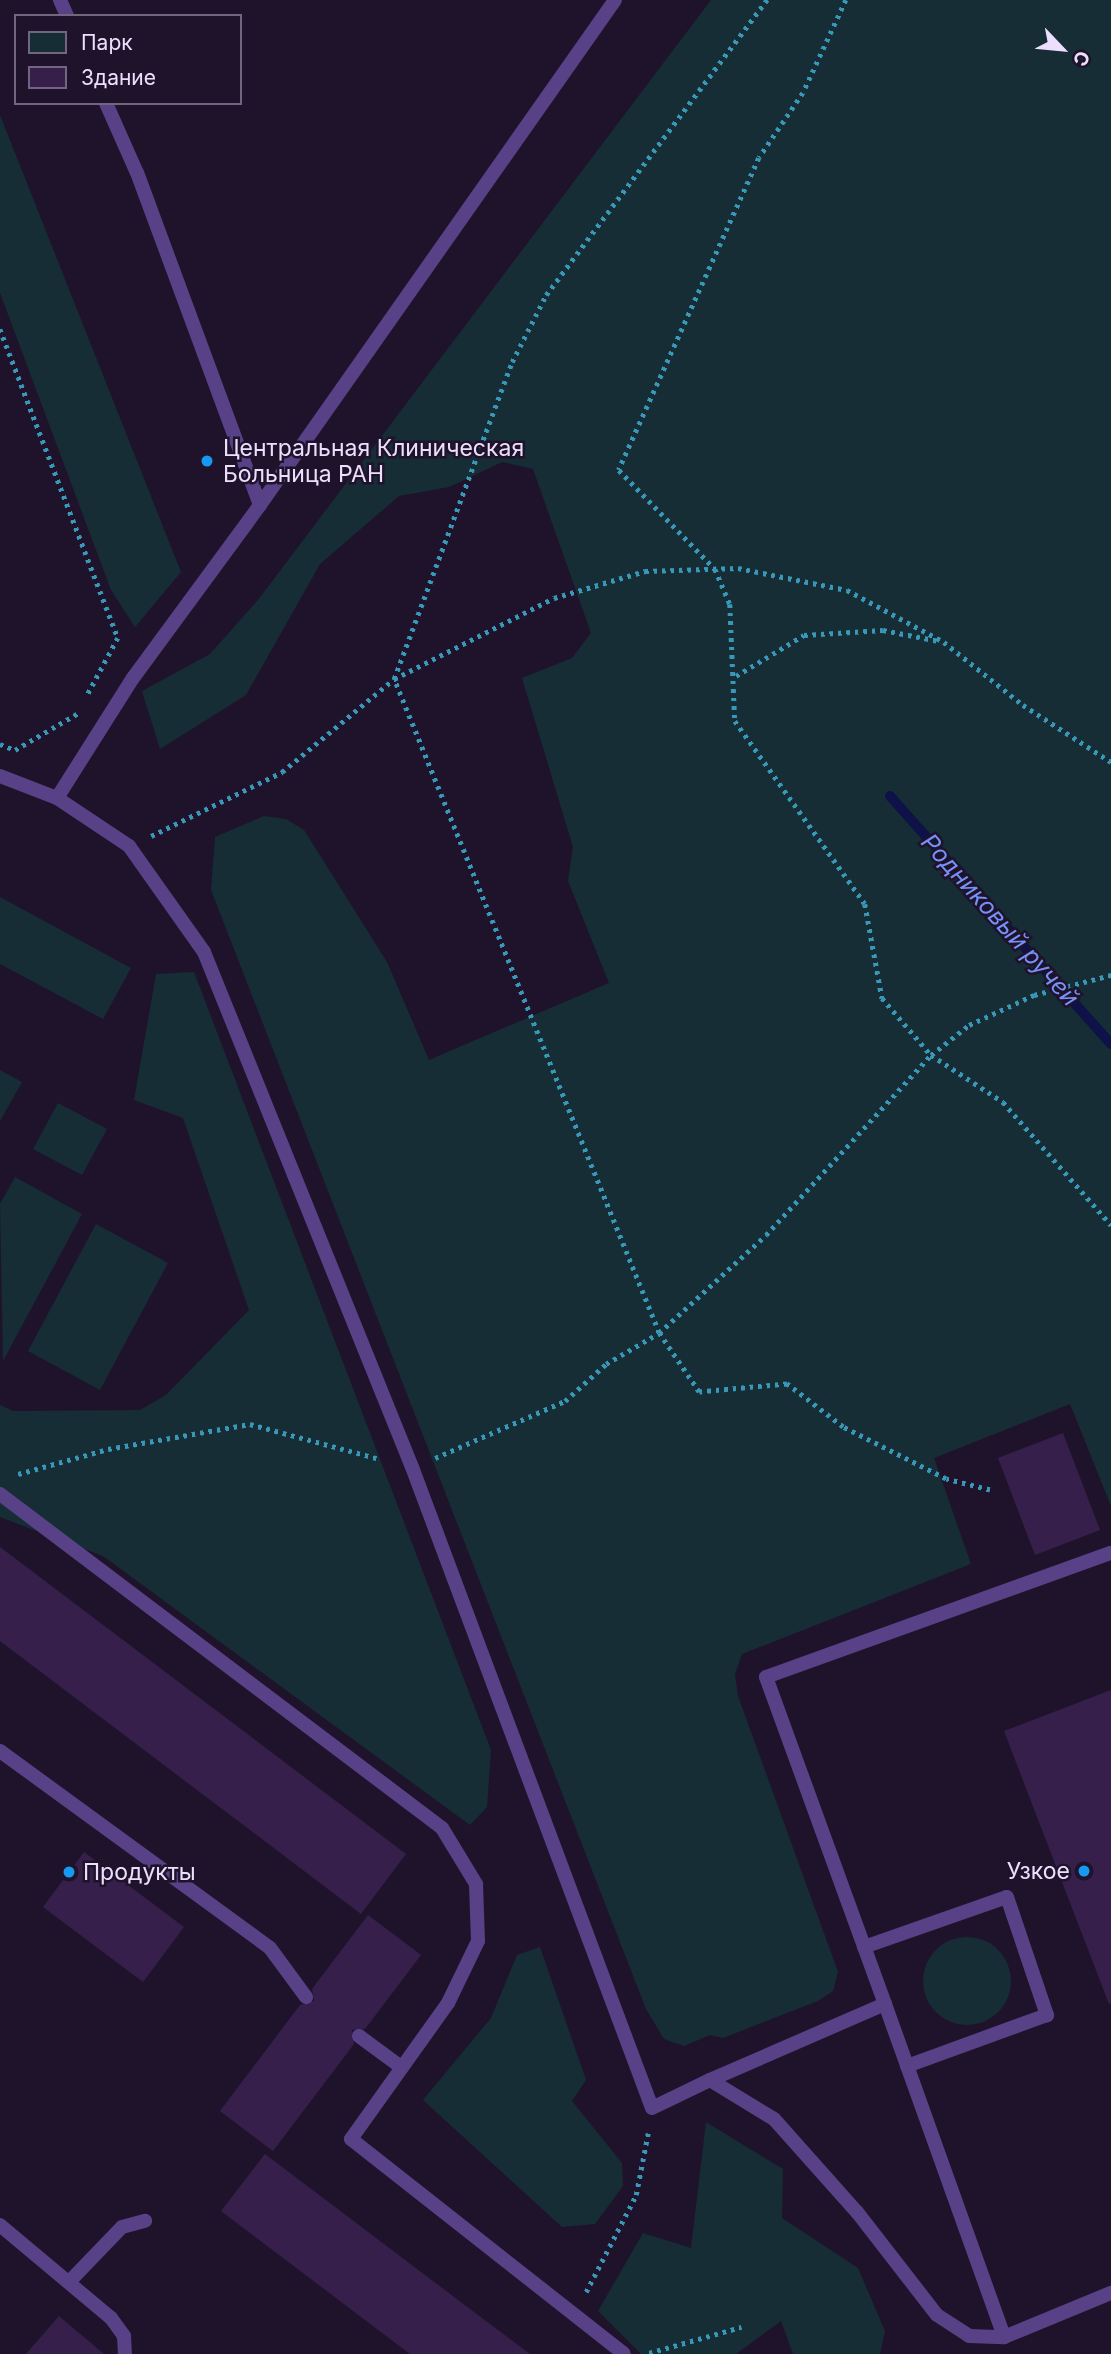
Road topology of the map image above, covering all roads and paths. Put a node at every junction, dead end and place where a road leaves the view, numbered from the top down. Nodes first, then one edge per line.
1 (615, 0) edge
2 (767, 0) edge
3 (846, 0) edge
4 (107, 105) edge
5 (0, 329) edge
6 (260, 505) junction
7 (715, 569) junction
8 (944, 642) junction
9 (736, 676) junction
10 (394, 680) junction
11 (0, 744) edge
12 (1111, 762) edge
13 (0, 776) edge
14 (57, 798) junction
15 (129, 846) junction
16 (1111, 975) edge
17 (931, 1055) junction
18 (1111, 1225) edge
19 (659, 1333) junction
20 (412, 1467) junction
21 (12, 1475) dead end
22 (989, 1490) dead end
23 (0, 1494) edge
24 (1111, 1553) edge
25 (0, 1751) edge
26 (864, 1947) junction
27 (306, 1997) dead end
28 (885, 2004) junction
29 (359, 2036) dead end
30 (907, 2066) junction
31 (401, 2067) junction
32 (710, 2080) junction
33 (652, 2108) junction
34 (145, 2221) dead end
35 (0, 2225) edge
36 (69, 2282) junction
37 (1111, 2293) edge
38 (574, 2315) junction
39 (741, 2327) dead end
40 (1004, 2337) junction
41 (125, 2354) edge
42 (624, 2354) edge
43 (645, 2354) edge

1 - 6 lane
2 - 10 path
3 - 7 path
4 - 6 lane
5 - 11 path
6 - 14 lane
7 - 8 path
7 - 9 path
7 - 10 path
8 - 9 path
8 - 12 path
9 - 17 path
10 - 15 path
10 - 19 path
13 - 14 lane
14 - 15 lane
15 - 20 lane
16 - 17 path
17 - 18 path
17 - 19 path
19 - 20 path
19 - 22 path
20 - 21 path
20 - 33 lane
23 - 31 lane
24 - 26 lane
25 - 27 lane
26 - 28 lane
26 - 30 lane
28 - 30 lane
28 - 32 lane
29 - 31 lane
30 - 40 lane
31 - 38 lane
32 - 33 lane
32 - 40 lane
33 - 38 path
34 - 36 lane
35 - 36 lane
36 - 41 lane
37 - 40 lane
38 - 42 lane
39 - 43 path

